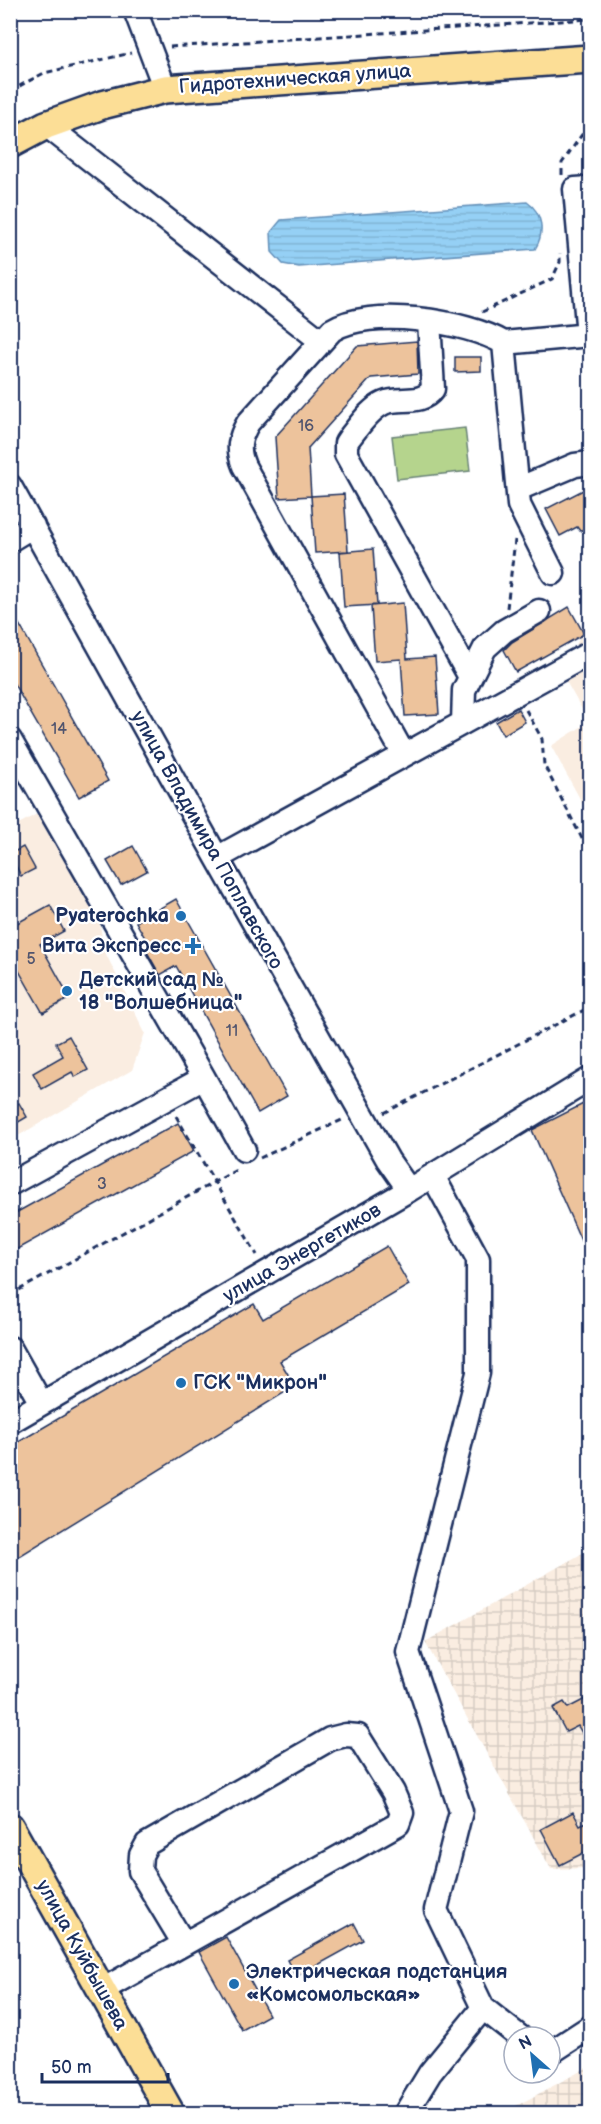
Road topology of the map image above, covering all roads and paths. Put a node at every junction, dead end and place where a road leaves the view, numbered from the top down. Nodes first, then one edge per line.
1 (135, 10) edge
2 (590, 10) edge
3 (590, 21) edge
4 (150, 48) junction
5 (591, 58) edge
6 (165, 89) junction
7 (10, 91) edge
8 (591, 108) edge
9 (46, 125) junction
10 (10, 144) edge
11 (561, 185) dead end
12 (591, 188) edge
13 (560, 251) dead end
14 (429, 321) junction
15 (453, 326) junction
16 (589, 335) edge
17 (321, 341) junction
18 (504, 343) junction
19 (591, 463) edge
20 (10, 486) edge
21 (518, 489) junction
22 (33, 526) junction
23 (515, 539) dead end
24 (10, 540) edge
25 (553, 573) dead end
26 (539, 611) dead end
27 (504, 631) junction
28 (591, 653) edge
29 (470, 677) junction
30 (517, 694) junction
31 (463, 723) junction
32 (10, 740) edge
33 (404, 755) junction
34 (591, 854) edge
35 (217, 858) junction
36 (591, 1007) edge
37 (204, 1078) junction
38 (591, 1079) edge
39 (165, 1099) junction
40 (359, 1119) junction
41 (246, 1160) junction
42 (433, 1176) junction
43 (214, 1181) junction
44 (10, 1184) edge
45 (409, 1190) junction
46 (268, 1272) junction
47 (10, 1295) edge
48 (10, 1348) edge
49 (42, 1403) junction
50 (10, 1422) edge
51 (10, 1827) edge
52 (184, 1944) junction
53 (102, 1990) junction
54 (483, 2008) junction
55 (505, 2025) edge
56 (591, 2027) edge
57 (562, 2046) edge
58 (171, 2114) edge
59 (405, 2114) edge

1 - 4 street
2 - 3 path
3 - 4 path
4 - 6 street
4 - 7 path
5 - 6 main road, Гидротехническая улица
6 - 9 main road, Гидротехническая улица
8 - 11 path
9 - 10 main road, Гидротехническая улица
9 - 17 street
12 - 16 street
13 - 15 path
14 - 15 street
14 - 17 street
14 - 29 street
15 - 18 street
16 - 18 street
17 - 33 street
18 - 21 street
19 - 21 street
20 - 22 street, улица Владимира Поплавского
21 - 25 street
22 - 24 street
22 - 35 street, улица Владимира Поплавского
23 - 27 path
26 - 27 street
27 - 29 street
28 - 30 street
29 - 31 street
30 - 31 street
30 - 34 path
31 - 33 street
32 - 37 street
33 - 35 street
35 - 40 street, улица Владимира Поплавского
36 - 40 path
37 - 39 street
37 - 41 street
38 - 42 street, улица Энергетиков
39 - 43 path
39 - 44 street
40 - 41 path
40 - 45 street, улица Владимира Поплавского
41 - 43 path
42 - 45 street, улица Энергетиков
42 - 54 street
43 - 46 path
43 - 47 path
45 - 46 street, улица Энергетиков
46 - 49 street, улица Энергетиков
48 - 49 street
49 - 50 street, улица Энергетиков
51 - 53 main road, улица Куйбышева
52 - 52 street
52 - 53 street
53 - 58 main road, улица Куйбышева
54 - 55 street
54 - 59 street
56 - 57 street

